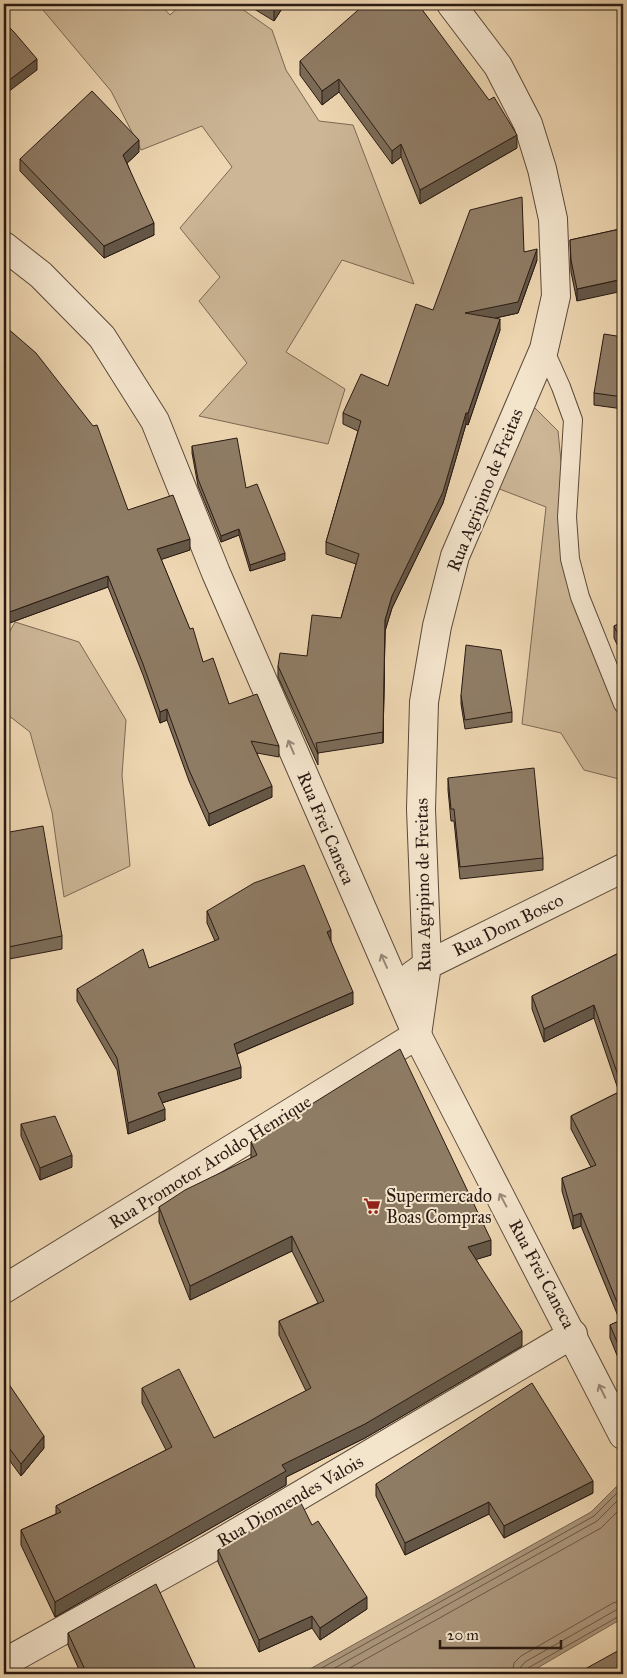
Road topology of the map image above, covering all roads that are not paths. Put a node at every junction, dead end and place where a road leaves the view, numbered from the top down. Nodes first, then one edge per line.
1 (451, 4) edge
2 (4, 246) edge
3 (544, 349) junction
4 (623, 704) edge
5 (623, 868) edge
6 (427, 965) junction
7 (396, 988) junction
8 (417, 1035) junction
9 (4, 1289) edge
10 (573, 1334) junction
11 (623, 1435) edge
12 (4, 1663) edge

1 - 3 street, Rua Agripino de Freitas
7 -> 2 street, Rua Frei Caneca
3 - 4 lane
3 - 6 street, Rua Agripino de Freitas
5 - 6 street, Rua Dom Bosco
6 - 7 street, Rua Dom Bosco
6 - 8 street, Rua Agripino de Freitas
7 - 8 street, Rua Frei Caneca
8 - 9 street, Rua Promotor Aroldo Henrique
10 -> 8 street, Rua Frei Caneca
11 -> 10 street, Rua Frei Caneca
10 - 12 street, Rua Diomendes Valois

